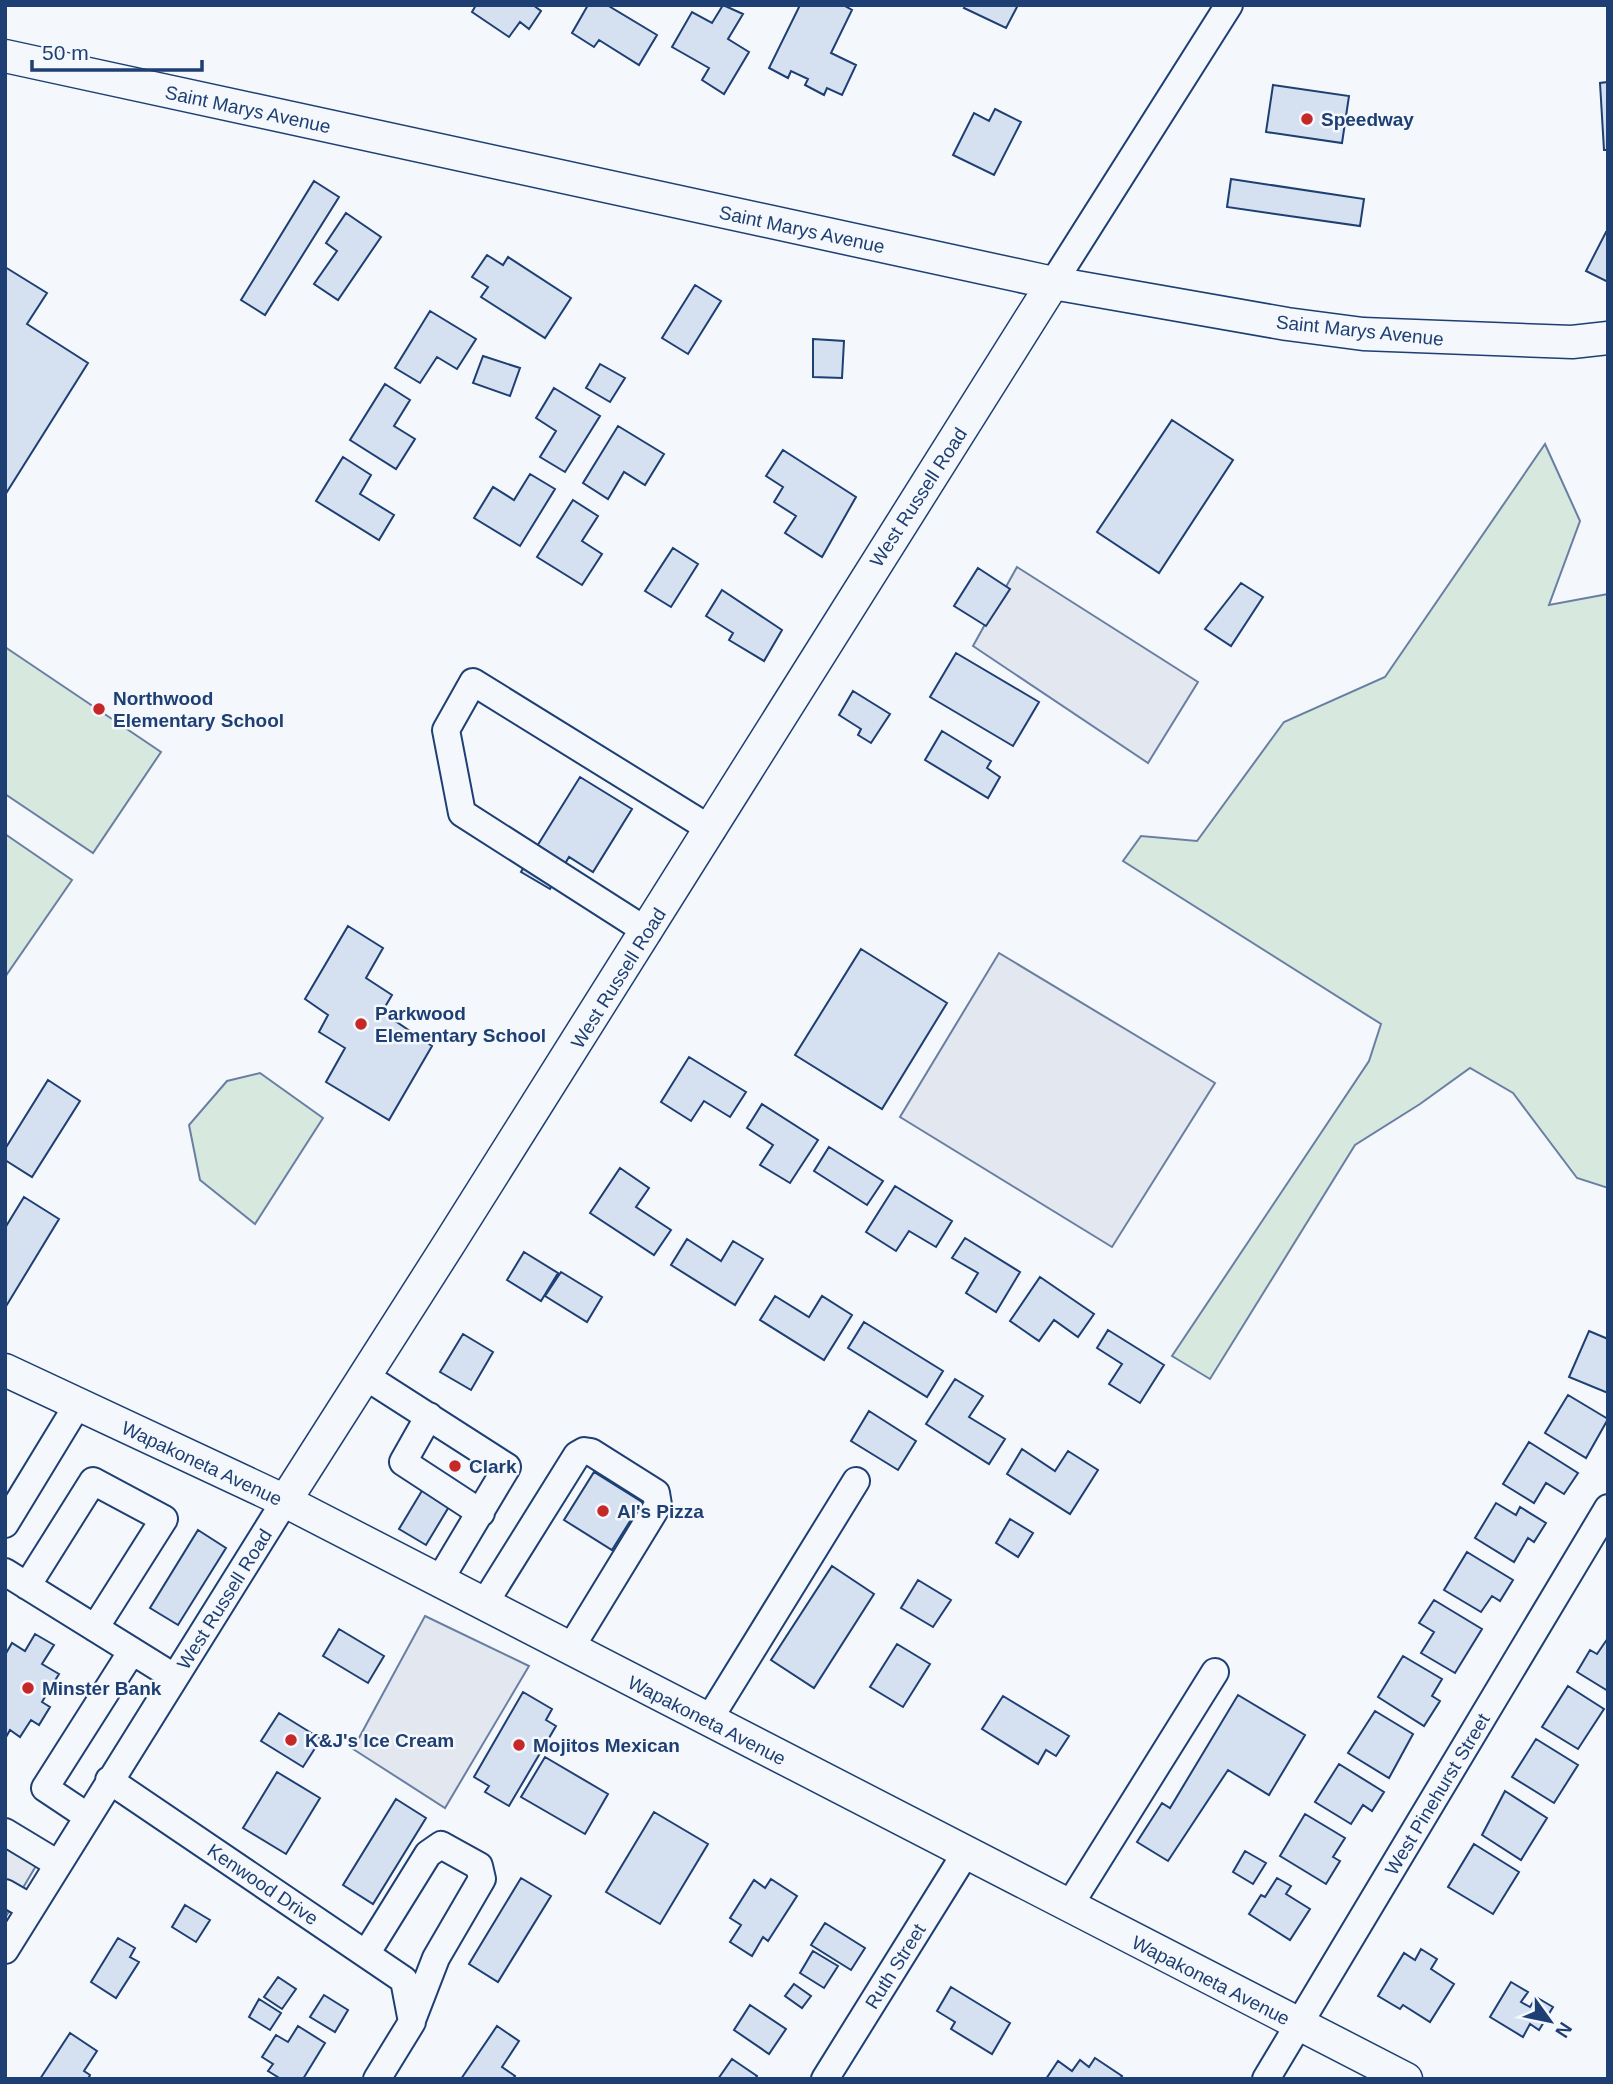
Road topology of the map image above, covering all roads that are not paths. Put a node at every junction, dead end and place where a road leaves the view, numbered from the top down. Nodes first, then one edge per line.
1 (1229, 5) edge
2 (5, 56) edge
3 (1054, 284) junction
4 (1608, 338) edge
5 (712, 830) junction
6 (648, 932) junction
7 (5, 1370) edge
8 (365, 1376) junction
9 (78, 1404) junction
10 (429, 1416) junction
11 (856, 1481) dead end
12 (285, 1501) junction
13 (1608, 1508) edge
14 (481, 1513) junction
15 (5, 1524) edge
16 (16, 1579) edge
17 (439, 1581) junction
18 (484, 1604) junction
19 (95, 1628) junction
20 (570, 1649) junction
21 (132, 1650) junction
22 (1215, 1672) dead end
23 (174, 1677) junction
24 (708, 1721) junction
25 (109, 1780) junction
26 (87, 1816) junction
27 (5, 1832) edge
28 (965, 1853) junction
29 (58, 1864) junction
30 (5, 1893) edge
31 (1069, 1906) junction
32 (31, 1908) junction
33 (5, 1950) edge
34 (366, 1954) junction
35 (412, 2022) junction
36 (1298, 2025) junction
37 (377, 2079) edge
38 (825, 2079) edge
39 (1266, 2079) edge
40 (1406, 2079) edge

1 - 3 street, West Russell Road
2 - 3 main road, Saint Marys Avenue
3 - 4 main road, Saint Marys Avenue
3 - 5 main road, West Russell Road
5 - 6 main road, West Russell Road
5 - 6 street
6 - 8 main road, West Russell Road
7 - 9 main road, Wapakoneta Avenue
8 - 10 street
8 - 12 main road, West Russell Road
9 - 12 main road, Wapakoneta Avenue
9 - 15 street
10 - 14 street
10 - 14 street
11 - 24 street
12 - 17 main road, Wapakoneta Avenue
12 - 23 street, West Russell Road
13 - 36 street, West Pinehurst Street
14 - 17 street
16 - 19 street
16 - 19 street
17 - 18 main road, Wapakoneta Avenue
18 - 20 main road, Wapakoneta Avenue
18 - 20 street
19 - 21 street
20 - 24 main road, Wapakoneta Avenue
21 - 23 street
21 - 26 street
22 - 31 street
23 - 25 street, West Russell Road
24 - 28 main road, Wapakoneta Avenue
25 - 26 street, West Russell Road
25 - 34 street, Kenwood Drive
26 - 29 street, West Russell Road
27 - 29 street
28 - 31 main road, Wapakoneta Avenue
28 - 38 street, Ruth Street
29 - 32 street, West Russell Road
30 - 32 street
31 - 36 main road, Wapakoneta Avenue
32 - 33 street, West Russell Road
34 - 35 street, Kenwood Drive
34 - 35 street
35 - 37 street
36 - 39 street, West Pinehurst Street
36 - 40 main road, Wapakoneta Avenue

